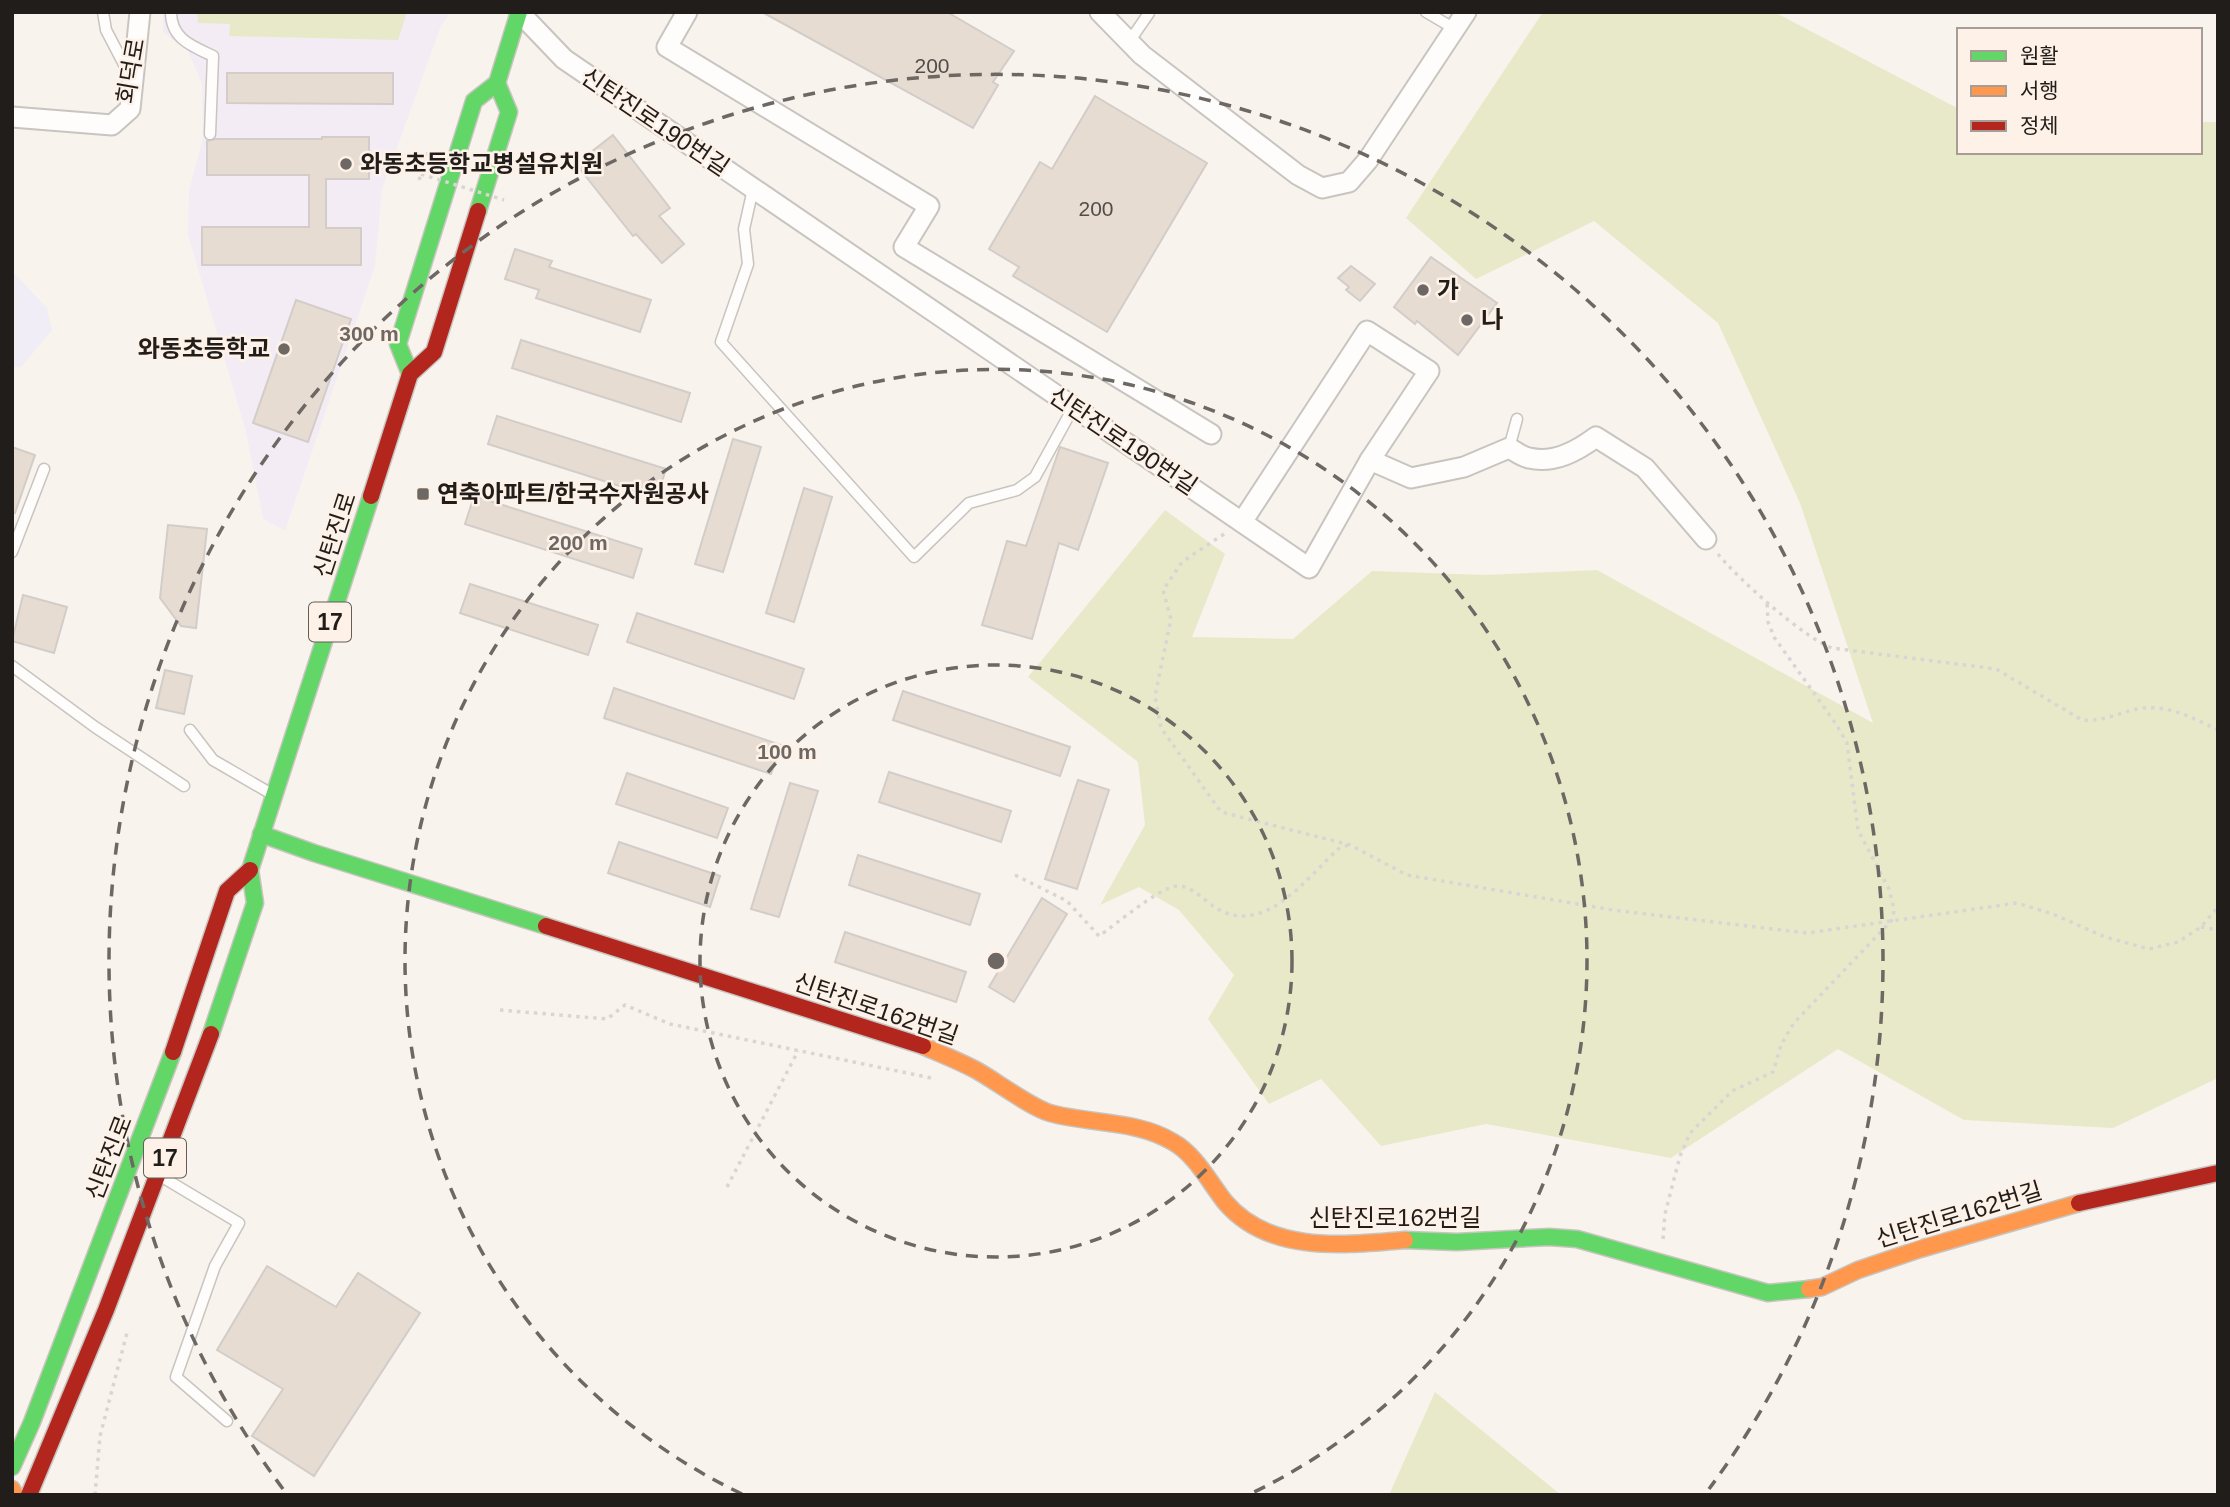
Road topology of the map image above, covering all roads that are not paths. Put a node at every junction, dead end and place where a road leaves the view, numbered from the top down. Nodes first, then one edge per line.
1 (103, 12) edge
2 (140, 12) edge
3 (171, 12) edge
4 (519, 12) edge
5 (687, 12) edge
6 (1100, 12) edge
7 (1147, 12) edge
8 (1426, 12) edge
9 (1461, 20) edge
10 (1129, 42) junction
11 (497, 83) junction
12 (134, 84) junction
13 (12, 117) edge
14 (210, 134) dead end
15 (753, 189) junction
16 (410, 374) junction
17 (1073, 408) junction
18 (1517, 419) dead end
19 (1211, 434) dead end
20 (1509, 448) junction
21 (1370, 460) junction
22 (44, 469) dead end
23 (1242, 522) junction
24 (1706, 539) road end
25 (12, 552) edge
26 (12, 666) edge
27 (190, 730) dead end
28 (184, 786) dead end
29 (274, 795) junction
30 (261, 834) junction
31 (250, 870) junction
32 (2218, 1173) edge
33 (159, 1175) junction
34 (227, 1421) dead end
35 (12, 1467) edge
36 (12, 1489) edge
37 (15, 1495) edge
38 (29, 1495) edge

1 - 12 lane
2 - 12 street, 회덕로
3 - 14 lane
4 - 11 main road
4 - 15 street, 신탄진로190번길
5 - 19 street
6 - 10 street
7 - 10 lane
8 - 9 lane
9 - 10 street
11 - 16 main road, 신탄진로 / 17
11 - 16 main road
12 - 13 street, 회덕로
15 - 17 street, 신탄진로190번길
15 - 17 lane
16 - 29 main road, 신탄진로 / 17
17 - 23 street, 신탄진로190번길
18 - 20 lane
20 - 21 street
20 - 24 street
21 - 23 street, 신탄진로190번길
21 - 23 street
22 - 25 lane
26 - 28 lane
27 - 29 lane
29 - 30 main road, 신탄진로 / 17
30 - 31 main road, 신탄진로 / 17
30 - 32 main road, 신탄진로162번길
31 - 33 main road, 신탄진로 / 17
31 - 35 main road, 신탄진로 / 17
33 - 34 lane
33 - 38 main road, 신탄진로 / 17
36 - 37 main road

